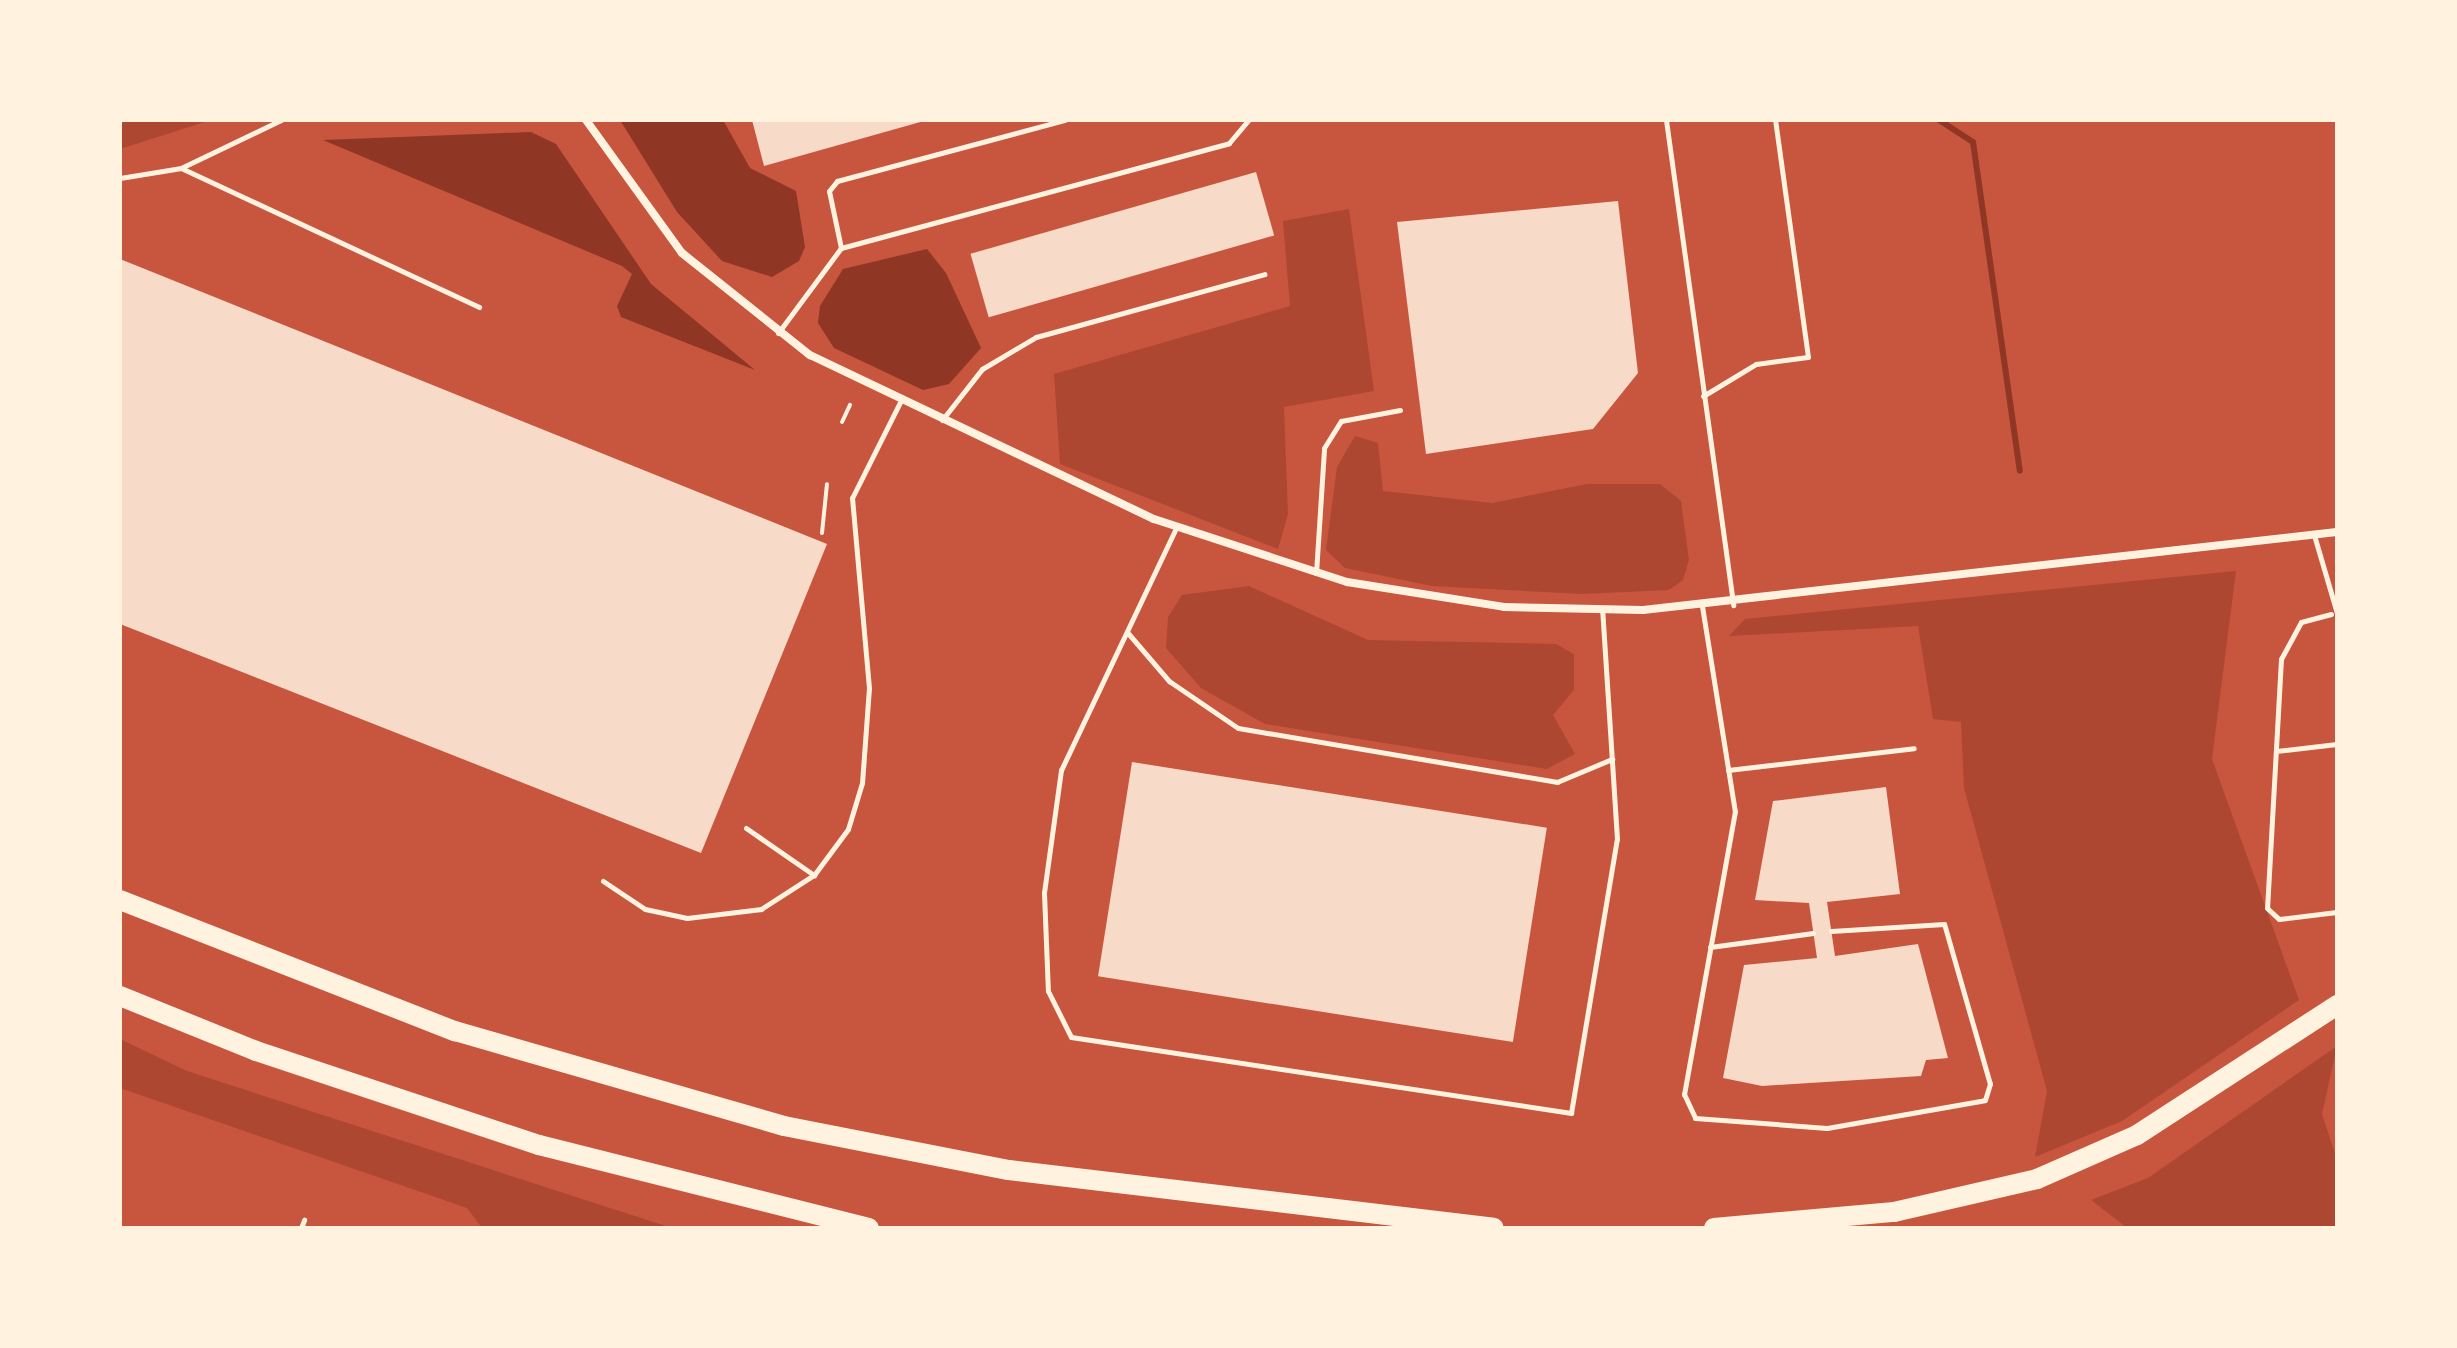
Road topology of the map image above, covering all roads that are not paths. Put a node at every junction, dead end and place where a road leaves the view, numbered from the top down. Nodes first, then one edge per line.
1 (281, 120) edge
2 (586, 120) edge
3 (1065, 120) edge
4 (1248, 120) edge
5 (1666, 120) edge
6 (1775, 120) edge
7 (181, 168) junction
8 (120, 178) edge
9 (841, 248) junction
10 (1264, 274) dead end
11 (479, 307) dead end
12 (778, 334) junction
13 (1703, 396) junction
14 (900, 402) junction
15 (1400, 410) dead end
16 (941, 421) junction
17 (1176, 528) junction
18 (2337, 532) edge
19 (2314, 535) junction
20 (1315, 574) junction
21 (1733, 605) junction
22 (1702, 606) junction
23 (1602, 610) junction
24 (2334, 614) edge
25 (1127, 632) junction
26 (2337, 744) edge
27 (1914, 748) dead end
28 (2276, 751) junction
29 (1612, 759) junction
30 (1728, 770) junction
31 (746, 828) dead end
32 (814, 875) junction
33 (603, 881) dead end
34 (120, 900) edge
35 (2337, 912) edge
36 (1831, 931) dead end
37 (1813, 933) dead end
38 (1710, 947) junction
39 (120, 996) edge
40 (2337, 1005) edge
41 (304, 1220) dead end
42 (301, 1228) edge
43 (869, 1228) edge
44 (1494, 1228) edge
45 (1714, 1228) edge

1 - 7 lane
2 - 12 street
3 - 9 lane
4 - 9 lane
5 - 13 lane
6 - 13 lane
7 - 8 lane
7 - 11 lane
9 - 12 lane
10 - 16 lane
12 - 14 street
13 - 21 lane
14 - 16 street
14 - 32 lane
15 - 20 lane
16 - 17 street
17 - 20 street
17 - 25 lane
18 - 19 street
19 - 21 street
19 - 24 lane
20 - 23 street
21 - 22 street
22 - 23 street
22 - 30 lane
23 - 29 lane
24 - 28 lane
25 - 29 lane
25 - 29 lane
26 - 28 lane
27 - 30 lane
28 - 35 lane
30 - 38 lane
31 - 32 lane
32 - 33 lane
34 - 44 highway
36 - 38 lane
37 - 38 lane
39 - 43 highway
40 - 45 highway
41 - 42 lane

